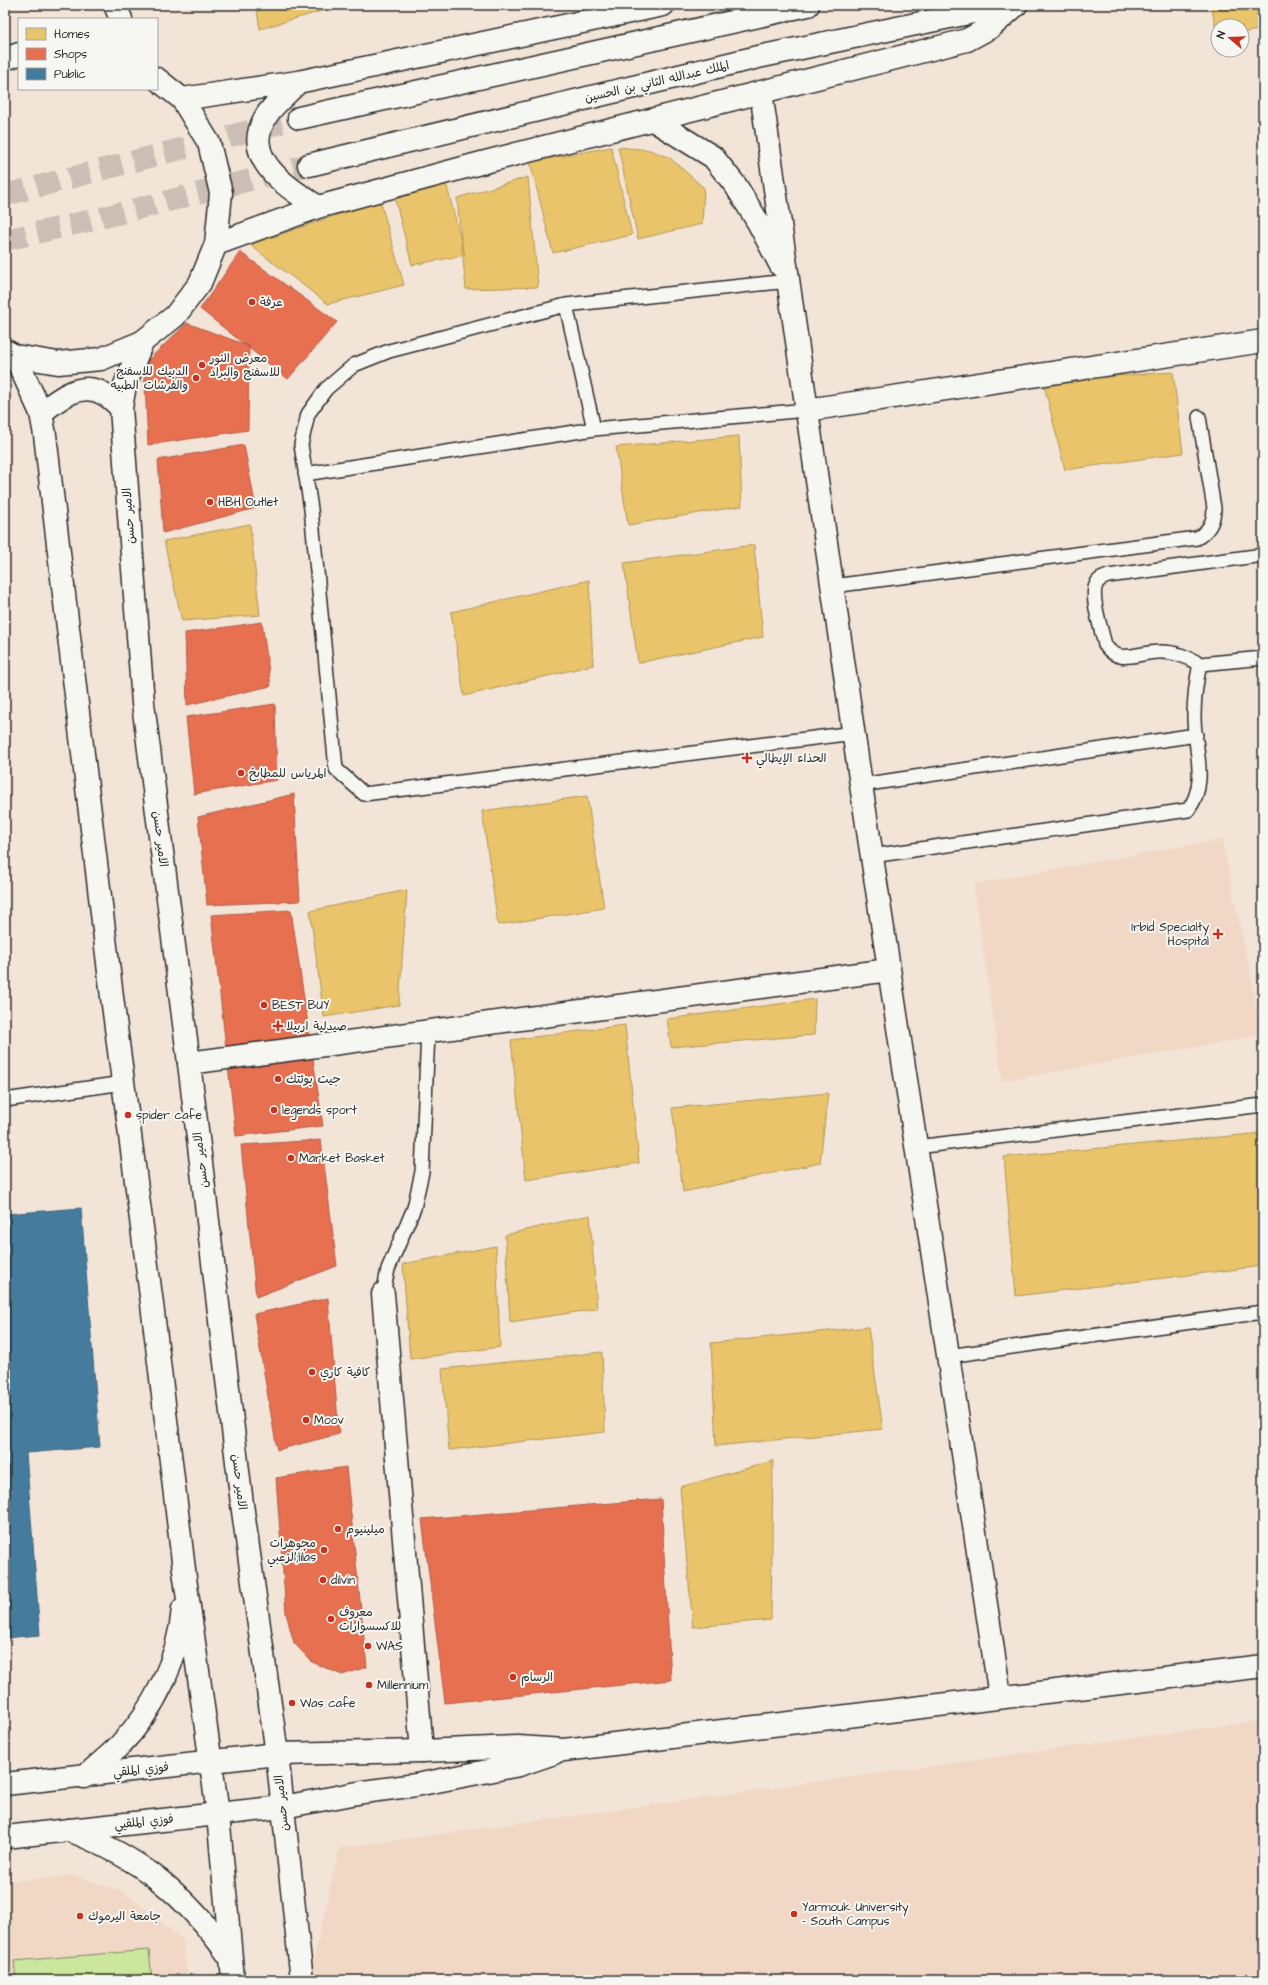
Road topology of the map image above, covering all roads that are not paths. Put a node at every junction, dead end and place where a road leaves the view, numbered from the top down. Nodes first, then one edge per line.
1 (115, 5) edge
2 (663, 5) edge
3 (808, 5) edge
4 (1007, 5) edge
5 (1016, 5) edge
6 (121, 18) edge
7 (18, 54) edge
8 (5, 59) edge
9 (158, 80) edge
10 (298, 82) junction
11 (762, 92) junction
12 (182, 99) junction
13 (300, 118) tunnel mouth
14 (653, 120) junction
15 (309, 165) tunnel mouth
16 (318, 207) junction
17 (216, 244) junction
18 (788, 281) junction
19 (566, 305) junction
20 (1263, 341) edge
21 (142, 342) junction
22 (10, 354) edge
23 (121, 408) junction
24 (807, 410) junction
25 (41, 413) junction
26 (1199, 417) dead end
27 (594, 429) junction
28 (305, 474) junction
29 (1263, 555) edge
30 (833, 586) junction
31 (1263, 658) edge
32 (1200, 664) junction
33 (854, 733) junction
34 (1196, 735) junction
35 (861, 785) junction
36 (872, 856) junction
37 (889, 970) junction
38 (428, 1032) junction
39 (189, 1063) junction
40 (123, 1083) junction
41 (5, 1100) edge
42 (1263, 1105) edge
43 (916, 1147) junction
44 (383, 1294) joint
45 (1263, 1312) edge
46 (948, 1356) junction
47 (185, 1578) junction
48 (1263, 1666) edge
49 (1000, 1696) junction
50 (564, 1750) junction
51 (422, 1751) junction
52 (276, 1754) junction
53 (211, 1762) junction
54 (84, 1777) junction
55 (5, 1784) edge
56 (283, 1807) junction
57 (218, 1814) junction
58 (69, 1830) junction
59 (5, 1837) edge
60 (230, 1957) junction
61 (233, 1980) edge
62 (302, 1980) edge

1 - 6 main road
2 - 10 main road
3 - 13 main road
4 - 15 main road, الملك عبدالله الثاني بن الحسين
5 - 11 main road
7 - 8 main road
9 - 12 main road
10 - 12 main road
10 - 16 main road
11 - 14 main road
11 - 18 main road
12 - 17 main road
14 - 16 main road
14 - 18 main road
16 - 17 main road
17 - 21 main road
18 - 19 lane
18 - 24 main road
19 - 27 lane
19 - 28 lane
20 - 24 main road
21 - 22 main road
21 - 23 main road, الامير حسن
22 - 25 main road
23 - 25 main road
23 - 39 main road, الامير حسن
24 - 27 lane
24 - 30 main road
25 - 40 main road
26 - 30 lane
27 - 28 lane
28 - 33 lane
29 - 32 lane
30 - 33 main road
31 - 32 lane
32 - 34 lane
33 - 35 main road
34 - 35 lane
34 - 36 lane
35 - 36 main road
36 - 37 main road
37 - 38 main road
37 - 43 main road
38 - 39 main road
38 - 44 lane
39 - 52 main road, الامير حسن
40 - 41 lane
40 - 47 main road
42 - 43 lane
43 - 46 main road
44 - 51 main road
45 - 46 lane
46 - 49 main road
47 - 53 main road
47 - 54 main road
48 - 49 main road
49 - 50 main road
50 - 51 main road, فوزي الملقي
50 - 56 main road, فوزي الملقيي
51 - 52 main road, فوزي الملقي
52 - 53 main road, فوزي الملقي
52 - 56 main road, الامير حسن
53 - 54 main road, فوزي الملقي
53 - 57 main road
54 - 55 main road, فوزي الملقي
56 - 57 main road, فوزي الملقيي
56 - 62 main road, الامير حسن
57 - 58 main road, فوزي الملقيي
57 - 60 main road
58 - 59 main road, فوزي الملقيي
58 - 60 main road
60 - 61 main road

